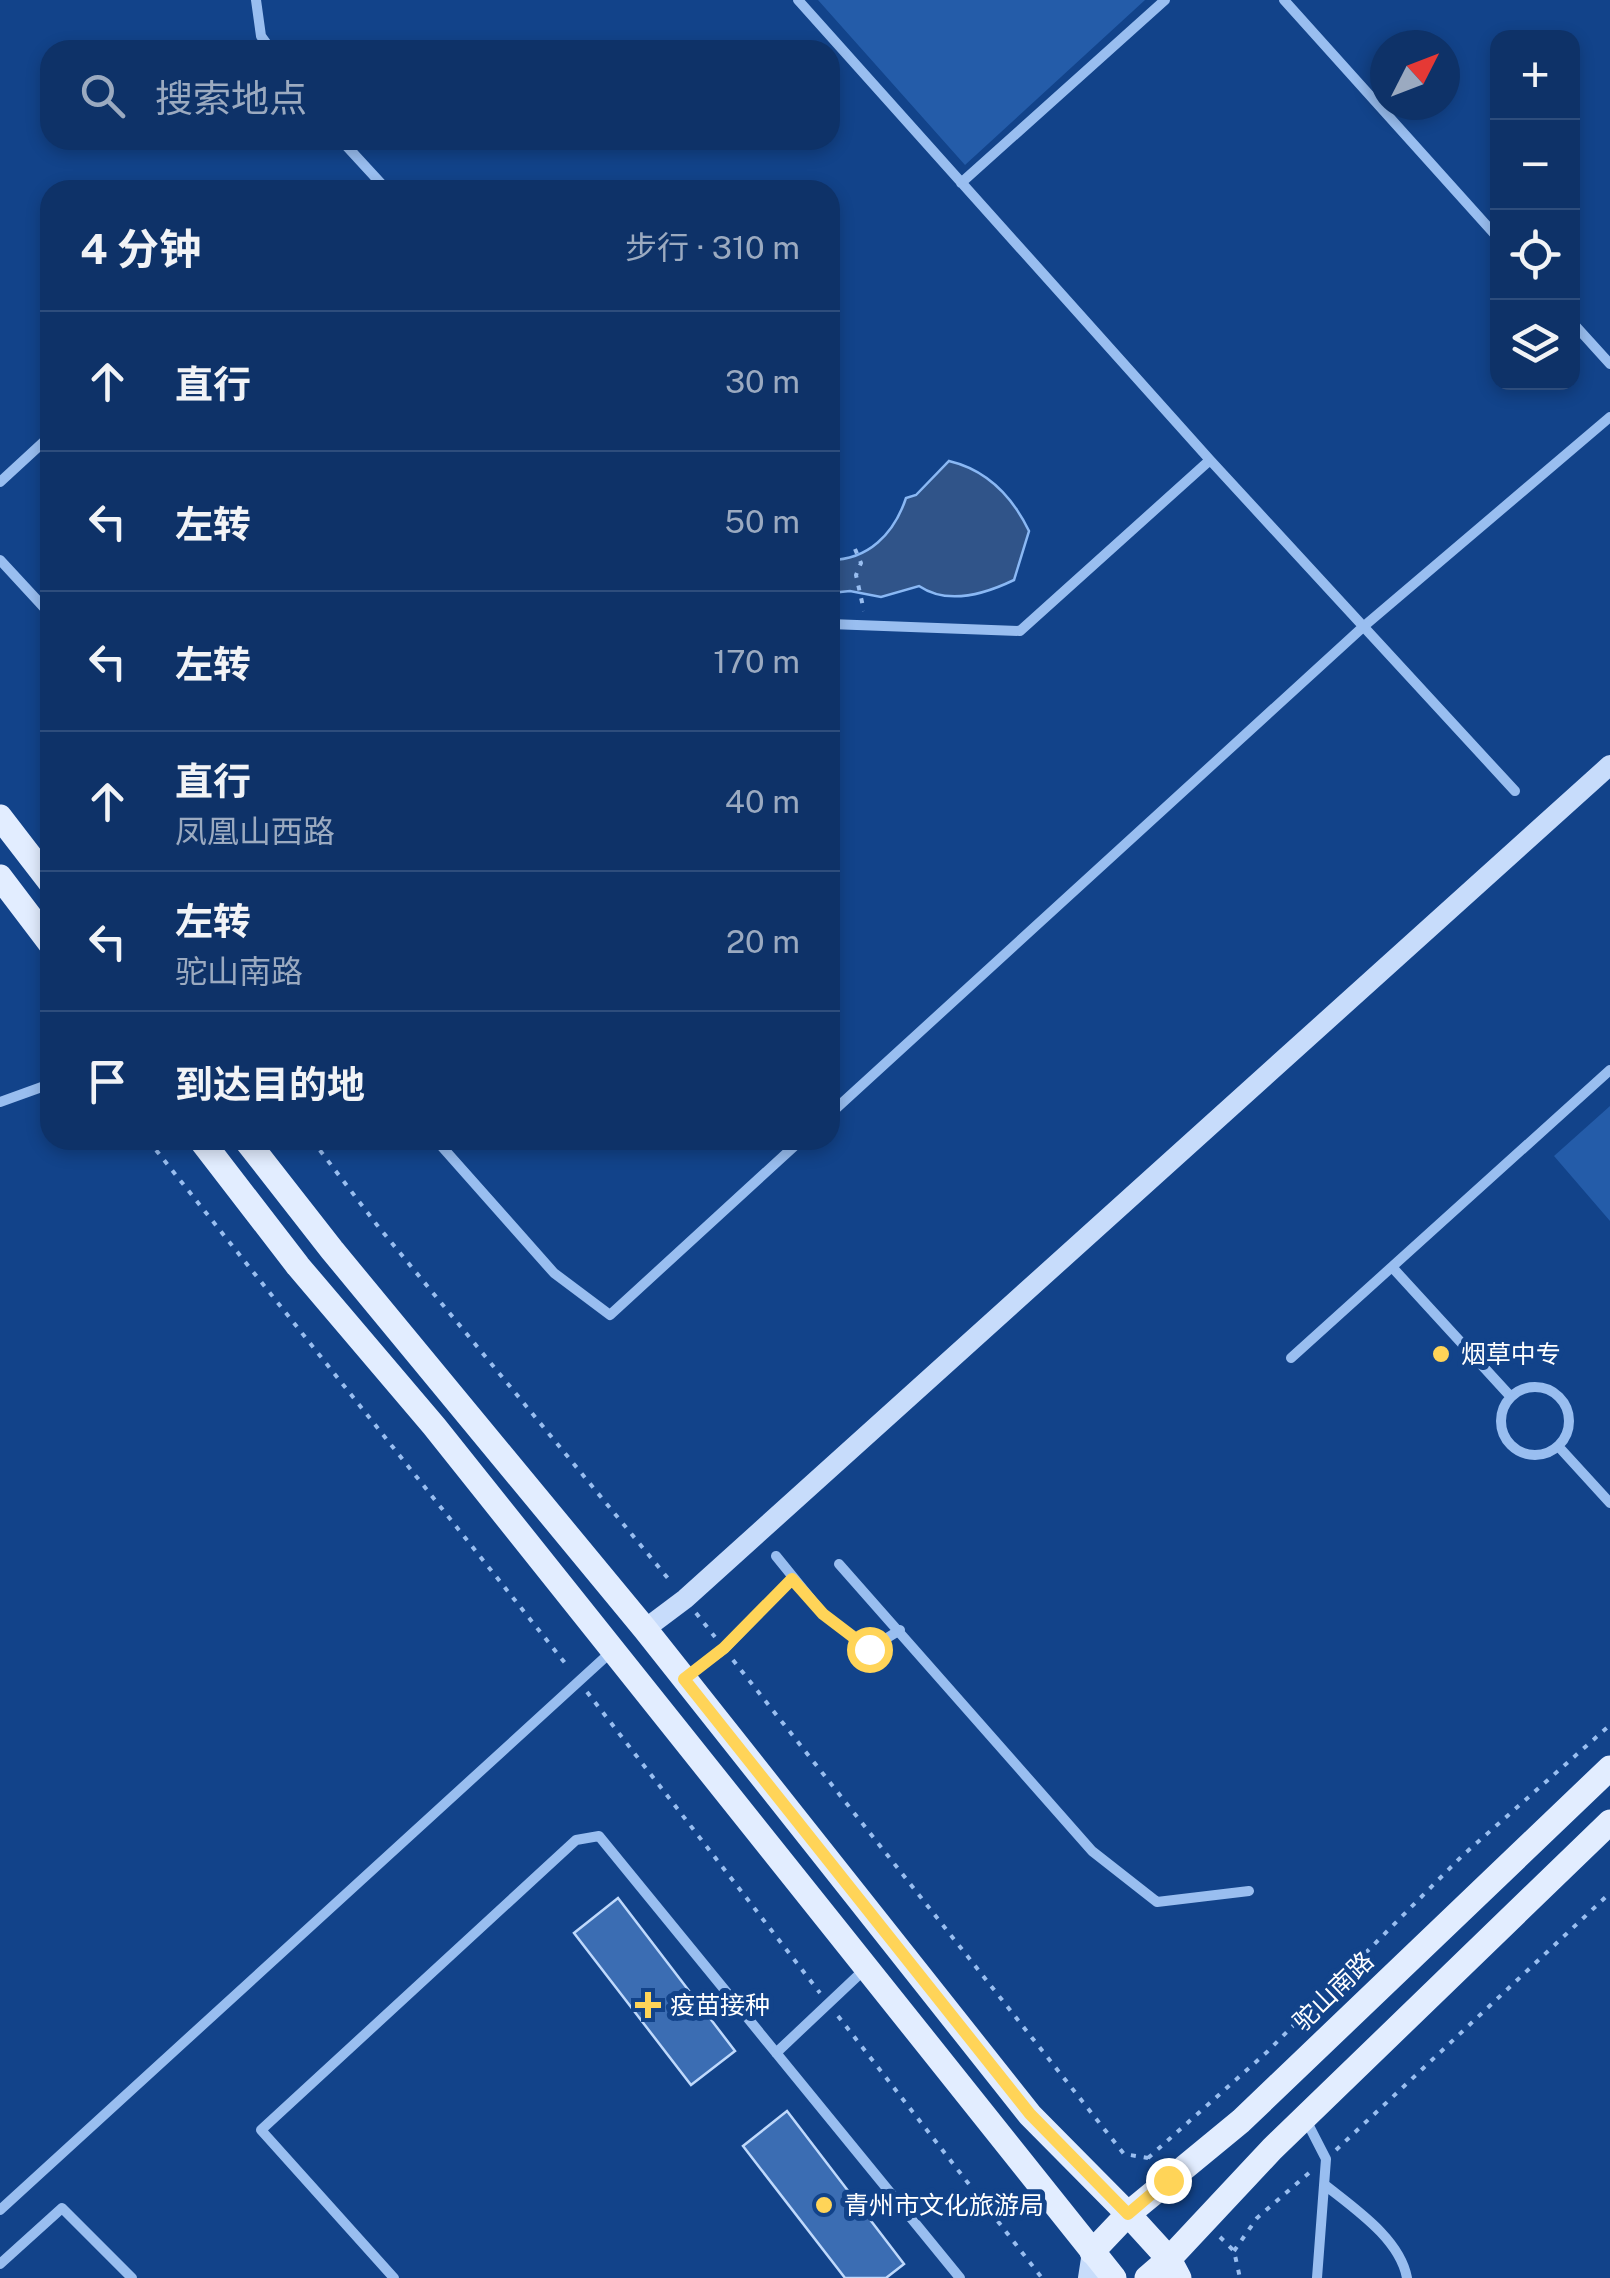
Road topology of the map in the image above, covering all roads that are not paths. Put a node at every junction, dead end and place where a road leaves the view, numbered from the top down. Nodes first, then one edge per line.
1 (256, 0) edge
2 (798, 0) edge
3 (1165, 0) edge
4 (1284, 0) edge
5 (264, 40) edge
6 (834, 40) edge
7 (840, 47) edge
8 (350, 150) edge
9 (378, 180) edge
10 (961, 182) junction
11 (1490, 229) edge
12 (1580, 331) edge
13 (1610, 364) edge
14 (1610, 417) edge
15 (40, 445) edge
16 (1210, 460) junction
17 (0, 482) edge
18 (0, 560) edge
19 (40, 603) edge
20 (840, 625) edge
21 (1363, 627) junction
22 (1610, 765) edge
23 (1515, 791) dead end
24 (0, 818) edge
25 (40, 869) edge
26 (0, 878) edge
27 (40, 930) edge
28 (1610, 1070) edge
29 (40, 1088) edge
30 (0, 1102) edge
31 (840, 1105) edge
32 (209, 1150) edge
33 (254, 1150) edge
34 (445, 1150) edge
35 (790, 1150) edge
36 (1392, 1267) junction
37 (1291, 1358) dead end
38 (1511, 1398) junction
39 (1558, 1446) junction
40 (1610, 1503) edge
41 (776, 1556) dead end
42 (838, 1564) dead end
43 (792, 1579) junction
44 (644, 1629) junction
45 (900, 1630) junction
46 (613, 1650) junction
47 (684, 1679) junction
48 (1610, 1768) edge
49 (1610, 1822) edge
50 (1248, 1891) dead end
51 (866, 1968) junction
52 (776, 2053) junction
53 (1305, 2117) junction
54 (1325, 2185) junction
55 (0, 2210) edge
56 (1128, 2214) junction
57 (1092, 2252) junction
58 (0, 2264) edge
59 (1174, 2268) edge
60 (132, 2278) edge
61 (394, 2278) edge
62 (960, 2278) edge
63 (1088, 2278) edge
64 (1114, 2278) edge
65 (1147, 2278) edge
66 (1317, 2278) edge
67 (1407, 2278) edge

1 - 5 street
2 - 6 street
3 - 10 street
4 - 11 street
7 - 10 street
8 - 9 street
10 - 16 street
12 - 13 street
14 - 21 street
15 - 17 street
16 - 20 street
16 - 21 street
18 - 19 street
21 - 23 street
21 - 31 street
22 - 44 street
24 - 25 main road
26 - 27 main road
28 - 36 street
29 - 30 street
32 - 46 main road
33 - 44 main road
34 - 35 street
36 - 37 street
36 - 38 street
38 - 39 street
38 - 39 street
39 - 40 street
41 - 43 street
42 - 45 street
43 - 45 street
43 - 47 street
44 - 47 main road
45 - 50 street
46 - 51 main road
46 - 55 street
47 - 56 main road
48 - 56 main road, 驼山南路
49 - 53 main road
51 - 52 street
51 - 57 main road
52 - 61 street
52 - 62 street
53 - 54 street
53 - 59 main road
54 - 66 street
54 - 67 street
56 - 57 main road, 驼山南路
56 - 59 main road
57 - 63 street
57 - 64 main road
58 - 60 street
59 - 65 main road

